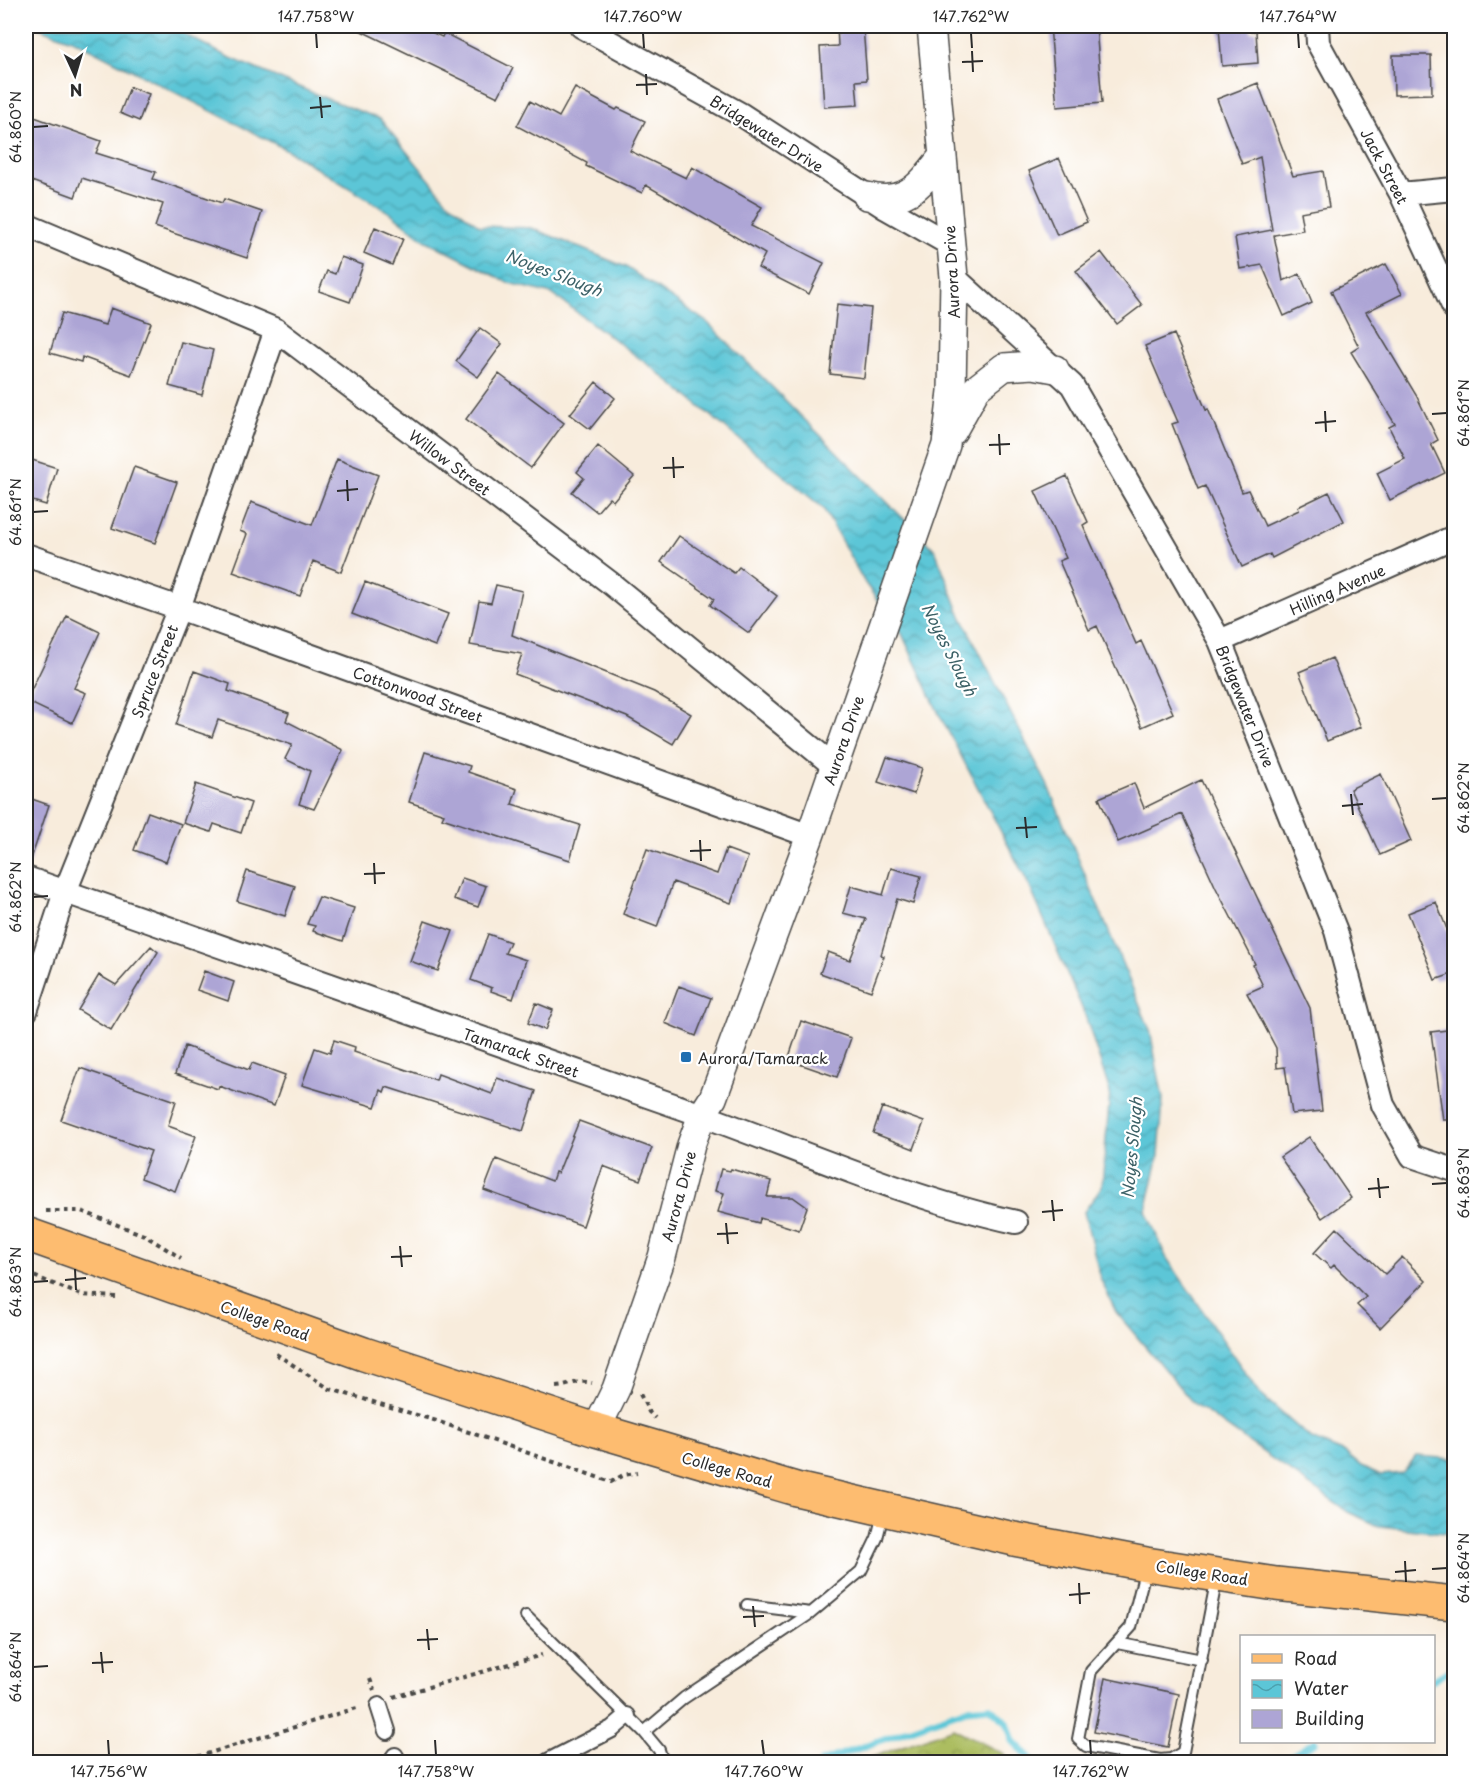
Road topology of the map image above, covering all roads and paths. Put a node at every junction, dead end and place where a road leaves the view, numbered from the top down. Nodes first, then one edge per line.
1 (581, 26) edge
2 (931, 26) edge
3 (1317, 26) edge
4 (942, 157) junction
5 (1455, 189) edge
6 (1401, 194) junction
7 (867, 196) junction
8 (26, 225) edge
9 (951, 246) junction
10 (954, 277) junction
11 (1455, 308) edge
12 (276, 330) junction
13 (1055, 369) junction
14 (946, 445) junction
15 (1455, 537) edge
16 (26, 555) edge
17 (179, 608) junction
18 (1220, 641) junction
19 (834, 766) junction
20 (810, 836) junction
21 (26, 878) edge
22 (65, 892) junction
23 (26, 1011) edge
24 (702, 1115) junction
25 (1455, 1170) edge
26 (35, 1222) edge
27 (1016, 1222) dead end
28 (182, 1258) dead end
29 (551, 1387) dead end
30 (616, 1389) junction
31 (658, 1420) dead end
32 (596, 1430) junction
33 (884, 1510) junction
34 (1146, 1564) junction
35 (1217, 1575) junction
36 (1455, 1603) edge
37 (747, 1605) dead end
38 (811, 1613) junction
39 (526, 1616) dead end
40 (1117, 1642) junction
41 (1202, 1660) junction
42 (379, 1706) dead end
43 (627, 1716) junction
44 (387, 1731) dead end
45 (644, 1732) junction
46 (548, 1762) edge
47 (663, 1762) edge

1 - 7 street, Bridgewater Drive
2 - 4 street, Aurora Drive
3 - 6 street, Jack Street
4 - 7 street
4 - 9 street, Aurora Drive
5 - 6 street
6 - 11 street, Jack Street
7 - 9 street, Bridgewater Drive
8 - 12 street, Willow Street
9 - 10 street, Aurora Drive
10 - 13 street, Bridgewater Drive
10 - 14 street, Aurora Drive
12 - 17 street, Spruce Street
12 - 19 street, Willow Street
13 - 14 street
13 - 18 street, Bridgewater Drive
14 - 19 street, Aurora Drive
15 - 18 street, Hilling Avenue
16 - 17 street, Cottonwood Street
17 - 20 street, Cottonwood Street
17 - 22 street, Spruce Street
18 - 25 street, Bridgewater Drive
19 - 20 street, Aurora Drive
20 - 24 street, Aurora Drive
21 - 22 street, Tamarack Street
22 - 23 street, Spruce Street
22 - 24 street, Tamarack Street
24 - 27 street, Tamarack Street
24 - 30 street, Aurora Drive
26 - 28 path
26 - 32 main road, College Road
29 - 30 path
30 - 31 path
30 - 32 street, Aurora Drive
32 - 33 main road, College Road
33 - 34 main road, College Road
33 - 38 lane
34 - 35 main road, College Road
34 - 40 lane
35 - 36 main road, College Road
35 - 41 lane
37 - 38 lane
38 - 45 lane
39 - 43 lane
40 - 41 lane
40 - 41 lane
42 - 44 street
43 - 45 lane
43 - 46 street
45 - 47 lane

